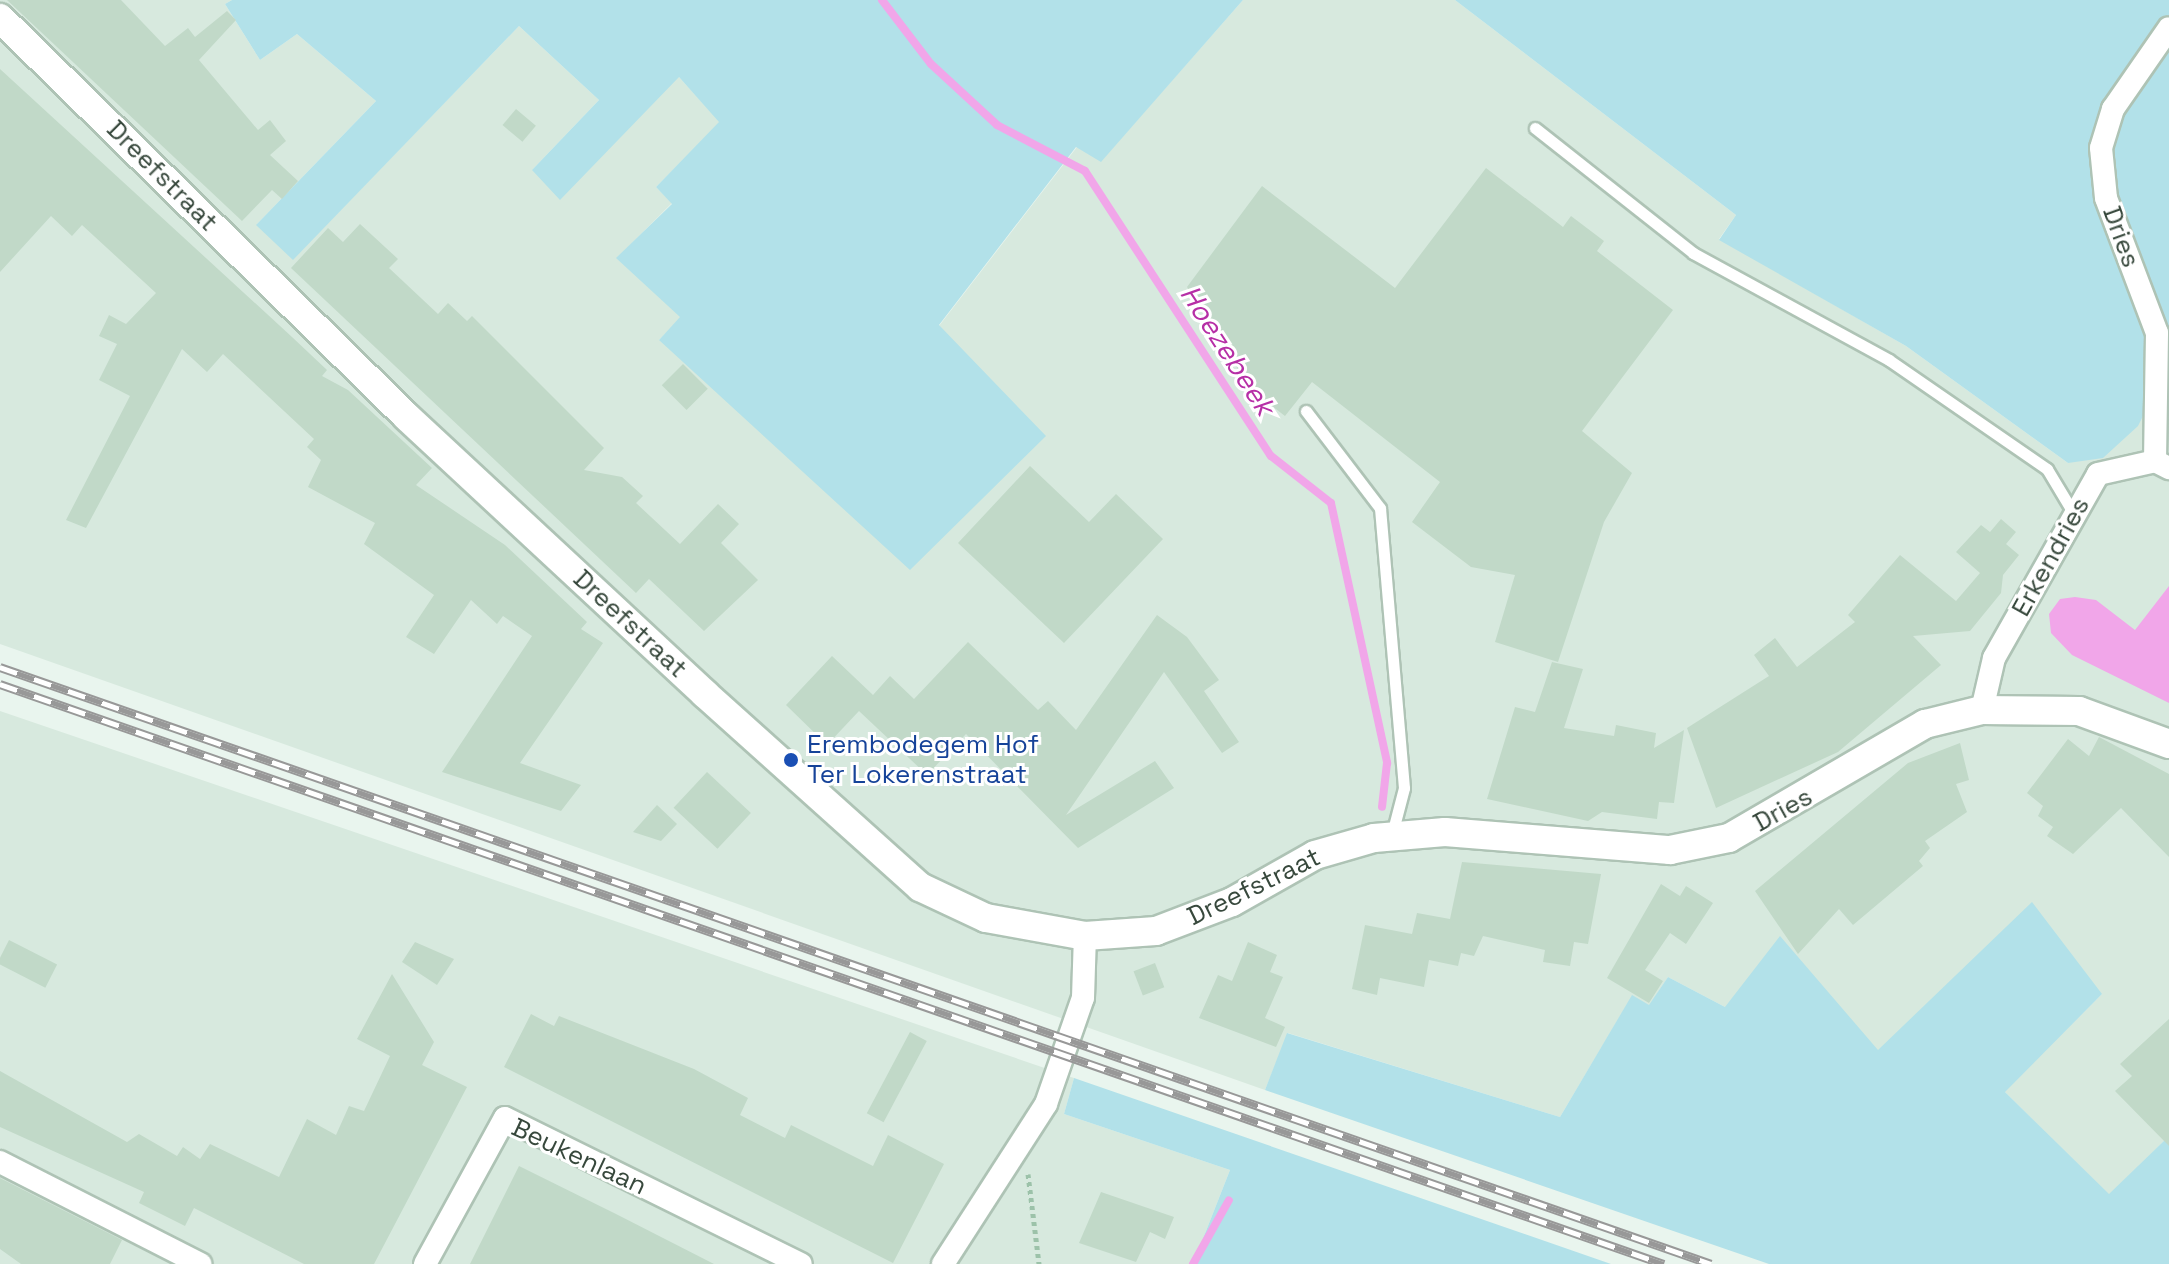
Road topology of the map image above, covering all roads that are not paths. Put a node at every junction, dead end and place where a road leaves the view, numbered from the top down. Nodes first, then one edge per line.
1 (0, 18) edge
2 (2169, 28) edge
3 (1535, 128) dead end
4 (1306, 411) dead end
5 (2162, 465) edge
6 (2074, 514) junction
7 (1982, 710) junction
8 (2169, 744) edge
9 (1382, 837) junction
10 (1085, 936) junction
11 (0, 1162) edge
12 (195, 1263) edge
13 (425, 1264) edge
14 (801, 1264) edge
15 (943, 1264) edge

1 - 10 street, Dreefstraat
2 - 5 street, Dries
3 - 6 lane
4 - 9 lane
5 - 6 street, Erkendries
6 - 7 street, Erkendries
7 - 8 street, Dries
7 - 9 street, Dries
9 - 10 street, Dreefstraat
10 - 15 street
11 - 12 street
13 - 14 street, Beukenlaan

